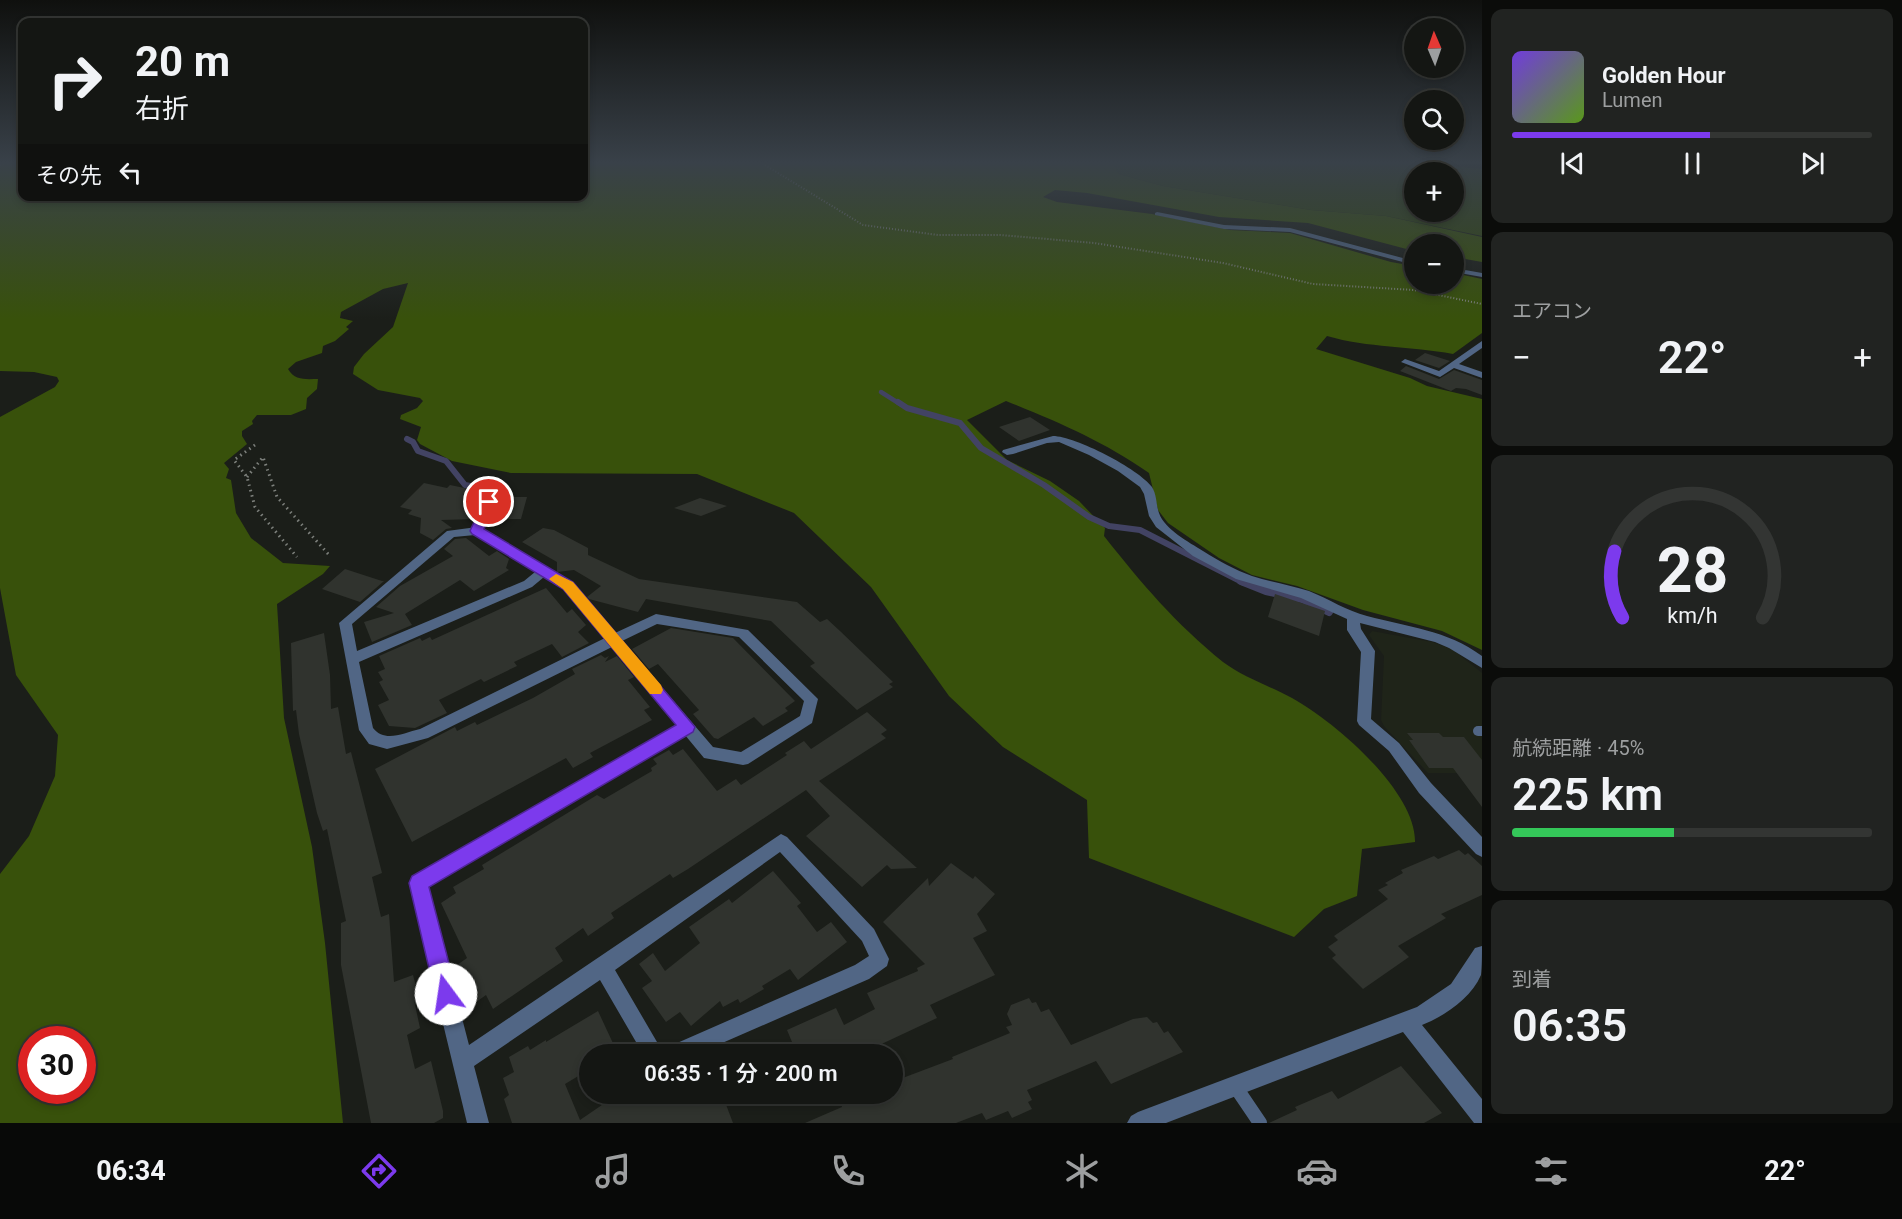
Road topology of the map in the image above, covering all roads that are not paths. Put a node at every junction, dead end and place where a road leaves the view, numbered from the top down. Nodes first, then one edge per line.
1 (1159, 214) edge
2 (1404, 260) edge
3 (1464, 272) edge
4 (1482, 275) edge
5 (1482, 344) edge
6 (1405, 362) dead end
7 (1452, 365) junction
8 (1482, 375) edge
9 (1007, 452) dead end
10 (489, 502) dead end
11 (477, 531) junction
12 (544, 571) junction
13 (1353, 616) junction
14 (613, 640) junction
15 (352, 659) junction
16 (1482, 663) edge
17 (687, 727) junction
18 (1482, 849) edge
19 (1482, 956) edge
20 (603, 967) junction
21 (1407, 1021) junction
22 (648, 1044) edge
23 (698, 1044) edge
24 (463, 1060) junction
25 (1235, 1086) junction
26 (1482, 1116) edge
27 (478, 1123) edge
28 (1138, 1123) edge
29 (1260, 1123) edge

1 - 2 street
3 - 4 street
5 - 7 street
6 - 7 street
7 - 8 street
9 - 13 street
10 - 11 lane
11 - 12 street
11 - 15 street
12 - 14 street
12 - 15 street
13 - 16 street
13 - 18 street
14 - 15 street
14 - 17 street
14 - 17 street
17 - 24 street
19 - 21 street
20 - 22 street
20 - 23 street
20 - 24 street
21 - 25 street
21 - 26 street
24 - 27 street
25 - 28 street
25 - 29 lane

